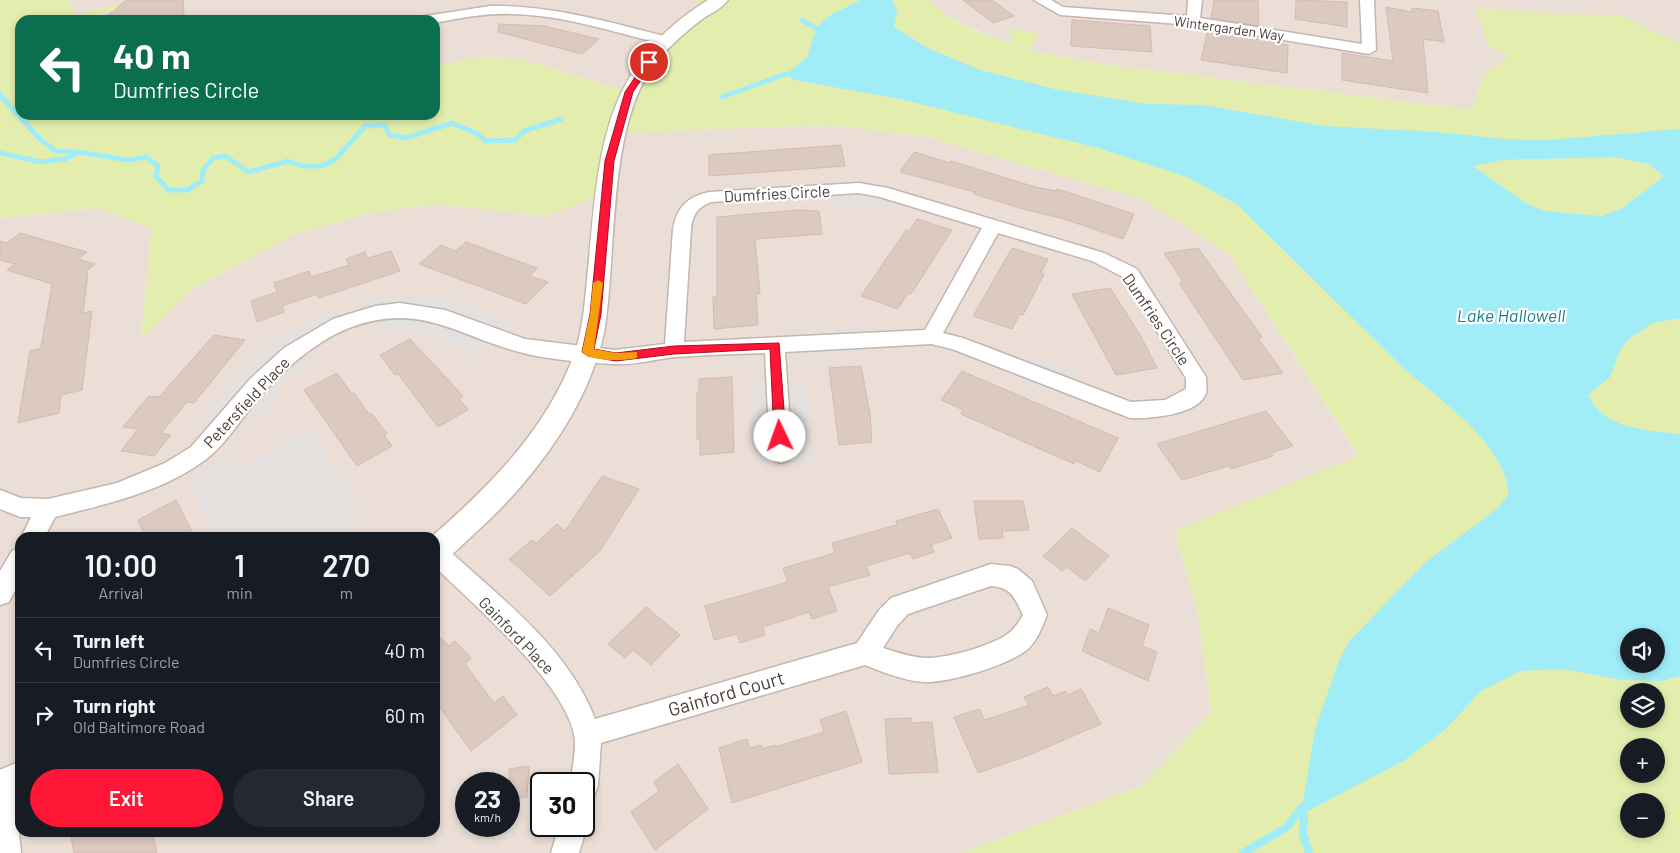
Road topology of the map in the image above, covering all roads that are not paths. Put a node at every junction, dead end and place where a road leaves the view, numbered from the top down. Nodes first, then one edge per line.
1 (720, 0) edge
2 (1041, 0) edge
3 (1195, 0) edge
4 (1367, 0) edge
5 (440, 18) edge
6 (1193, 21) junction
7 (667, 41) junction
8 (993, 225) junction
9 (931, 338) junction
10 (775, 345) junction
11 (674, 350) junction
12 (588, 352) junction
13 (781, 454) dead end
14 (0, 500) edge
15 (48, 509) junction
16 (35, 532) edge
17 (440, 547) edge
18 (440, 557) edge
19 (15, 567) edge
20 (0, 594) edge
21 (865, 653) junction
22 (588, 734) junction
23 (585, 772) edge
24 (15, 780) edge
25 (0, 783) edge
26 (0, 787) edge
27 (570, 837) edge
28 (7, 853) edge
29 (565, 853) edge

1 - 7 street
2 - 6 street, Wintergarden Way
3 - 6 street
4 - 6 street, Wintergarden Way
5 - 7 street
7 - 12 street
8 - 9 street
8 - 9 street, Dumfries Circle
8 - 11 street, Dumfries Circle
9 - 10 street, Dumfries Circle
10 - 11 street, Dumfries Circle
10 - 13 street
11 - 12 street, Dumfries Circle
12 - 15 street, Petersfield Place
12 - 17 street
14 - 15 street, Petersfield Place
15 - 16 street
18 - 22 street, Gainford Place
19 - 20 street
21 - 21 street
21 - 22 street, Gainford Court
22 - 23 street, Gainford Place
24 - 26 street
25 - 26 street
26 - 28 street
27 - 29 street

